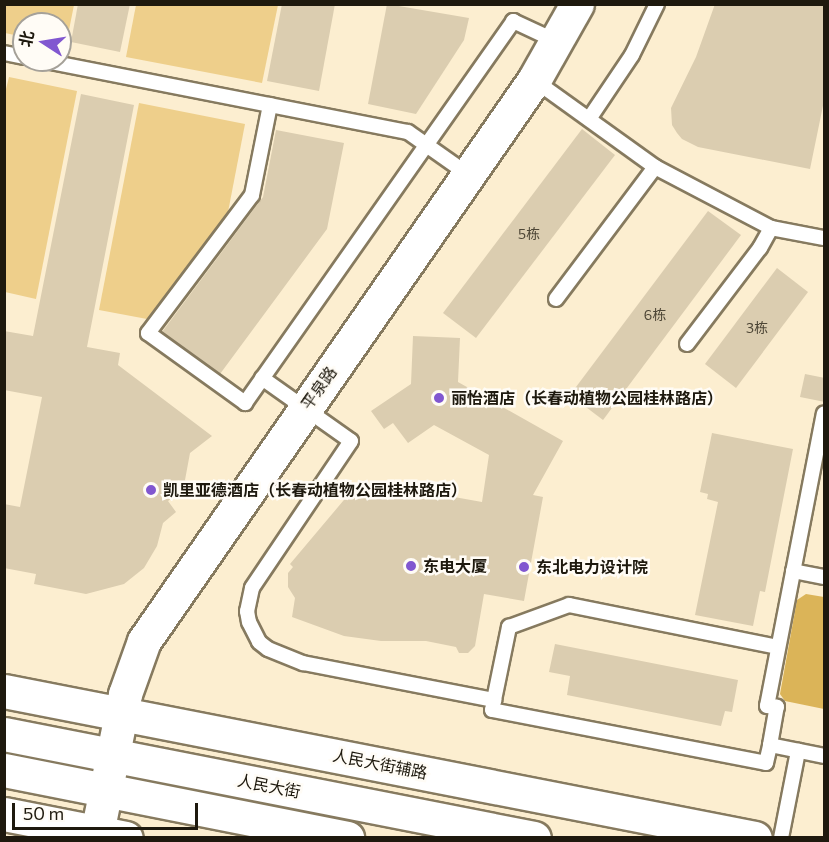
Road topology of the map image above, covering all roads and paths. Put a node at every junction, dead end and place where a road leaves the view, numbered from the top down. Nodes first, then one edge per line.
1 (577, 4) edge
2 (657, 4) edge
3 (557, 42) junction
4 (72, 66) edge
5 (534, 80) junction
6 (270, 105) junction
7 (589, 119) junction
8 (426, 145) junction
9 (655, 166) junction
10 (469, 175) junction
11 (771, 228) junction
12 (825, 238) edge
13 (556, 299) dead end
14 (687, 344) dead end
15 (262, 378) junction
16 (305, 408) junction
17 (825, 413) edge
18 (793, 571) junction
19 (825, 577) edge
20 (778, 646) junction
21 (4, 691) edge
22 (494, 700) junction
23 (120, 713) junction
24 (4, 734) edge
25 (770, 745) junction
26 (798, 751) junction
27 (112, 755) junction
28 (825, 756) edge
29 (4, 770) edge
30 (105, 790) junction
31 (4, 814) edge
32 (106, 836) edge
33 (347, 837) edge
34 (534, 837) edge
35 (755, 837) edge
36 (781, 837) edge

1 - 3 main road, 平泉路
2 - 7 lane
3 - 5 main road, 平泉路
3 - 8 lane
4 - 6 lane
5 - 7 lane
5 - 10 main road, 平泉路
6 - 8 lane
6 - 15 lane
7 - 9 lane
8 - 10 lane
8 - 15 lane
9 - 11 lane
9 - 13 lane
10 - 16 main road, 平泉路
11 - 12 lane
11 - 14 lane
15 - 16 lane
16 - 22 lane
16 - 23 main road, 平泉路
17 - 18 lane
18 - 19 lane
18 - 20 lane
20 - 22 lane
20 - 25 lane
21 - 23 main road, 人民大街辅路
22 - 25 lane
23 - 27 main road, 平泉路
23 - 35 main road, 人民大街辅路
24 - 27 main road, 人民大街
25 - 26 lane
26 - 28 lane
26 - 36 lane
27 - 30 main road, 平泉路
27 - 34 main road, 人民大街
29 - 30 main road
30 - 32 main road, 平泉路
30 - 33 main road
31 - 32 main road

